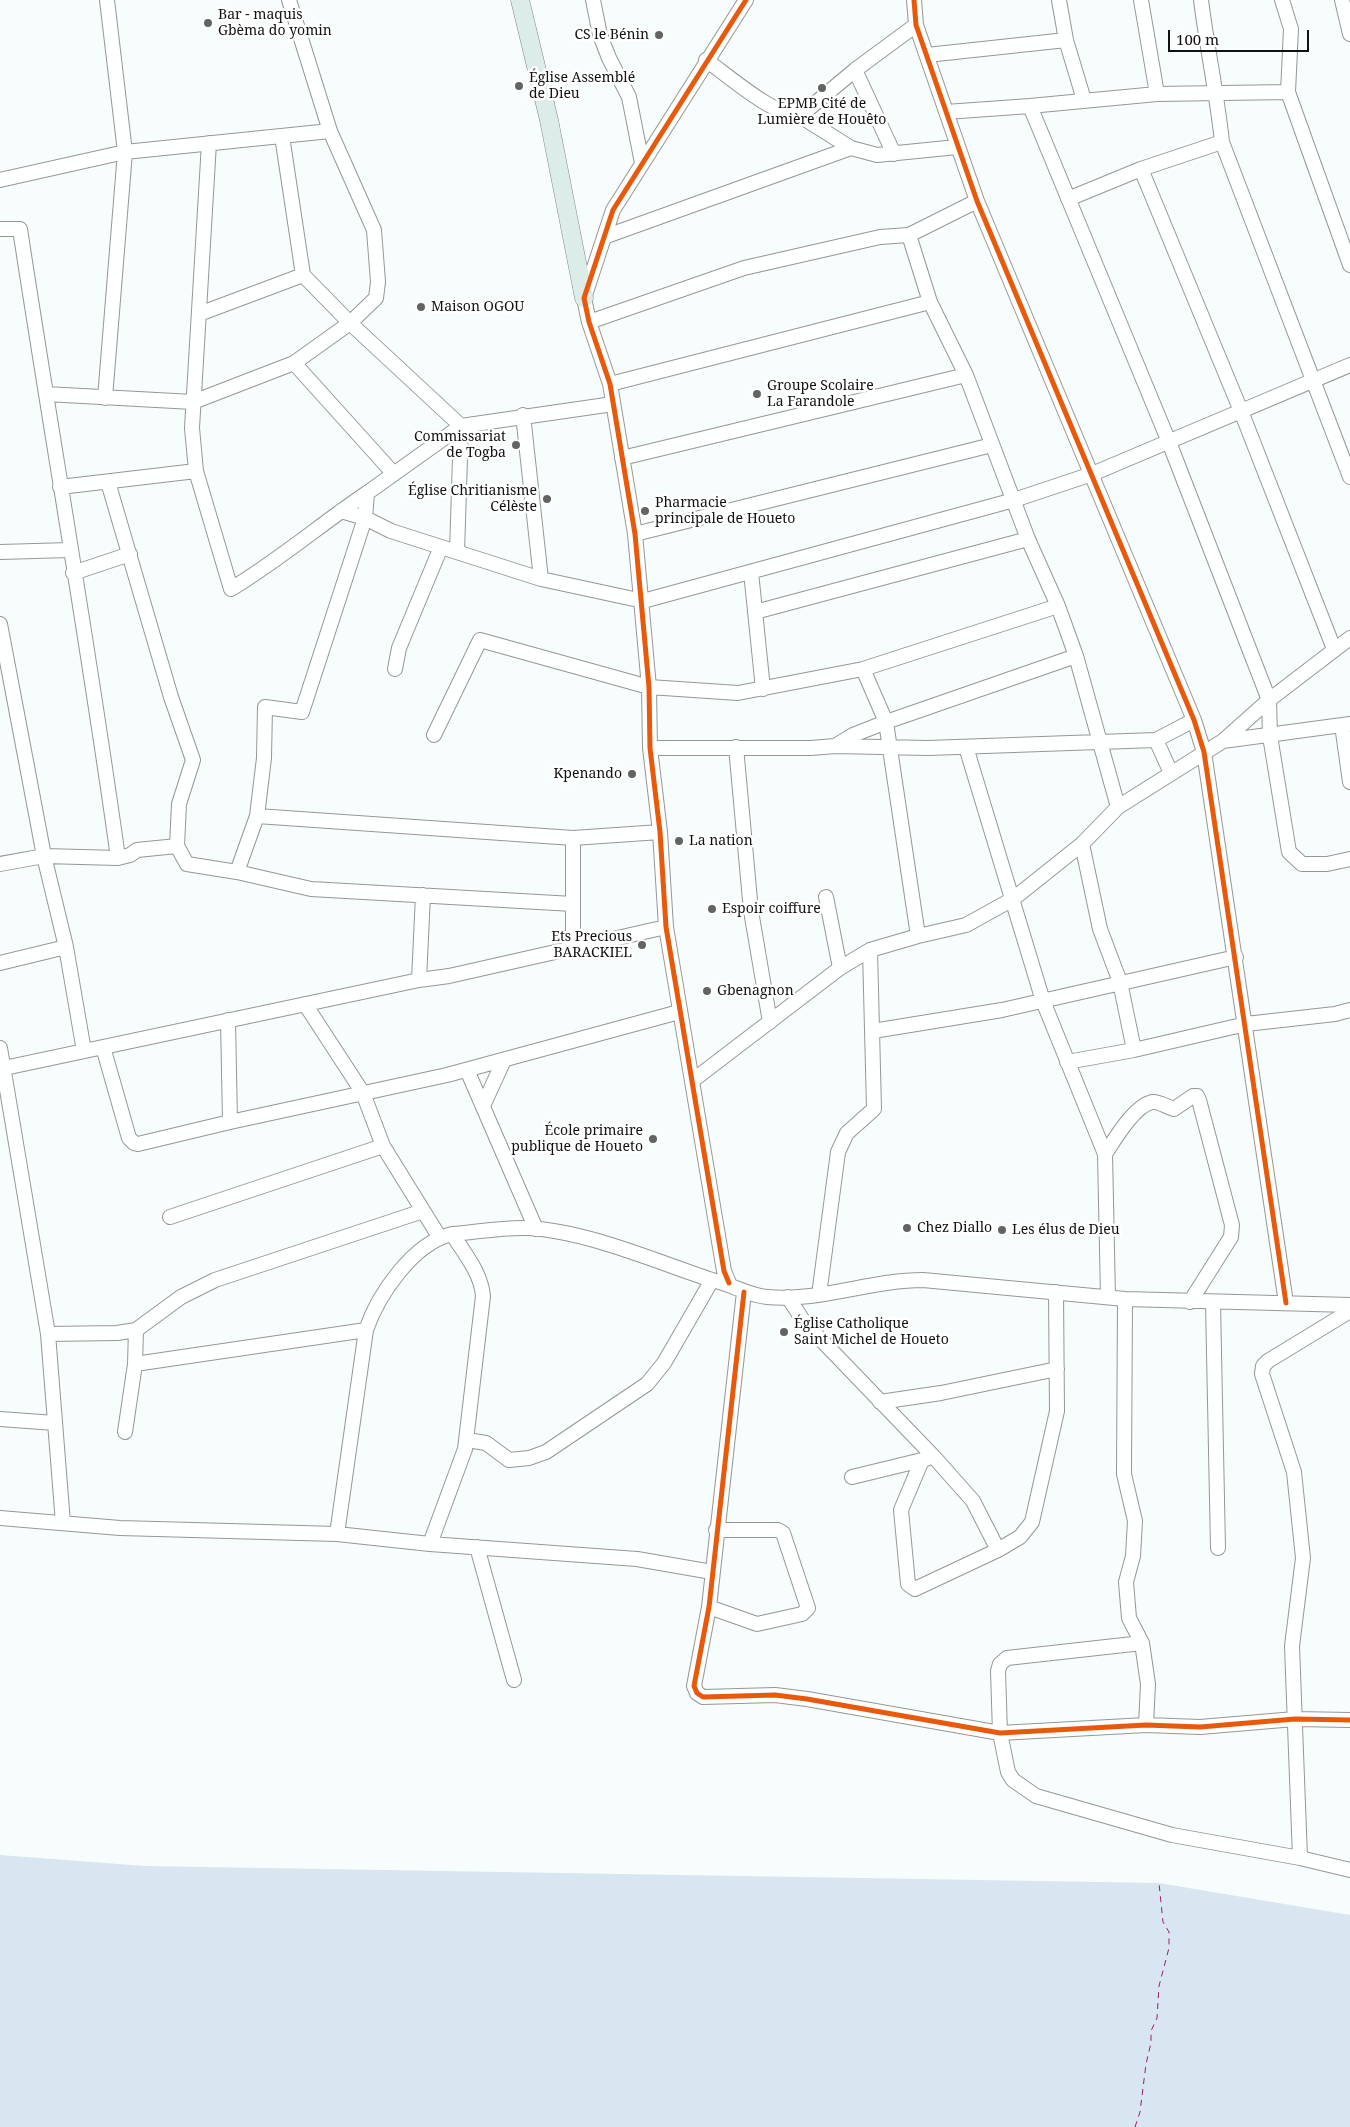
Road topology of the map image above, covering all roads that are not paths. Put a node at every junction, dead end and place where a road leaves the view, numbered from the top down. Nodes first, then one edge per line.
1 (107, 0) edge
2 (289, 0) edge
3 (520, 0) edge
4 (593, 0) edge
5 (746, 0) edge
6 (914, 0) edge
7 (1059, 0) edge
8 (1141, 0) edge
9 (1201, 0) edge
10 (1282, 0) edge
11 (1342, 0) edge
12 (916, 25) junction
13 (1350, 34) edge
14 (1066, 40) junction
15 (927, 55) junction
16 (706, 60) junction
17 (855, 70) junction
18 (1288, 92) junction
19 (1157, 94) junction
20 (1217, 95) junction
21 (1084, 100) junction
22 (1030, 106) junction
23 (946, 112) junction
24 (800, 116) junction
25 (330, 131) junction
26 (282, 136) junction
27 (1222, 142) junction
28 (209, 143) junction
29 (957, 147) junction
30 (851, 148) junction
31 (125, 152) junction
32 (894, 154) junction
33 (642, 163) junction
34 (1141, 169) junction
35 (0, 180) edge
36 (1068, 199) junction
37 (977, 202) junction
38 (0, 229) edge
39 (909, 235) junction
40 (604, 237) junction
41 (1350, 265) edge
42 (303, 275) junction
43 (584, 298) junction
44 (930, 302) junction
45 (199, 314) junction
46 (590, 322) junction
47 (350, 323) junction
48 (294, 363) junction
49 (1350, 365) edge
50 (966, 375) junction
51 (1314, 379) junction
52 (610, 384) junction
53 (46, 394) junction
54 (105, 398) junction
55 (193, 402) junction
56 (613, 404) junction
57 (1241, 411) junction
58 (523, 416) junction
59 (461, 426) junction
60 (1169, 442) junction
61 (992, 445) junction
62 (622, 458) junction
63 (196, 471) junction
64 (394, 474) junction
65 (1092, 474) junction
66 (1350, 477) edge
67 (108, 482) junction
68 (60, 487) junction
69 (367, 493) junction
70 (1014, 500) junction
71 (340, 511) junction
72 (365, 518) junction
73 (635, 534) junction
74 (1028, 539) junction
75 (442, 547) junction
76 (70, 550) junction
77 (0, 552) edge
78 (457, 552) junction
79 (130, 554) junction
80 (751, 572) junction
81 (74, 573) junction
82 (541, 579) junction
83 (643, 601) junction
84 (1058, 606) junction
85 (755, 612) junction
86 (0, 624) edge
87 (1350, 638) edge
88 (1334, 649) junction
89 (1076, 656) junction
90 (395, 669) dead end
91 (864, 669) junction
92 (649, 687) junction
93 (763, 689) junction
94 (1269, 700) junction
95 (1194, 720) junction
96 (886, 722) junction
97 (1346, 725) edge
98 (434, 735) dead end
99 (1270, 736) junction
100 (1156, 740) junction
101 (1099, 741) junction
102 (1223, 741) junction
103 (835, 746) junction
104 (736, 747) junction
105 (890, 747) junction
106 (966, 747) junction
107 (650, 748) junction
108 (1204, 752) junction
109 (1171, 773) junction
110 (1350, 782) edge
111 (1118, 807) junction
112 (256, 816) junction
113 (660, 832) junction
114 (573, 838) junction
115 (1082, 844) junction
116 (177, 846) junction
117 (44, 856) junction
118 (118, 858) junction
119 (1350, 859) edge
120 (0, 864) edge
121 (237, 872) junction
122 (422, 895) junction
123 (826, 897) dead end
124 (1012, 899) junction
125 (573, 904) junction
126 (666, 927) junction
127 (918, 936) junction
128 (573, 947) junction
129 (66, 948) junction
130 (870, 950) junction
131 (1236, 957) junction
132 (0, 963) edge
133 (840, 968) junction
134 (419, 980) junction
135 (1120, 982) junction
136 (1044, 1001) junction
137 (305, 1004) junction
138 (1350, 1010) edge
139 (679, 1012) junction
140 (228, 1020) junction
141 (770, 1022) junction
142 (1246, 1024) junction
143 (873, 1031) junction
144 (103, 1047) junction
145 (0, 1048) edge
146 (1134, 1050) junction
147 (84, 1051) junction
148 (504, 1060) junction
149 (1067, 1062) junction
150 (2, 1068) edge
151 (468, 1070) junction
152 (692, 1081) junction
153 (363, 1093) junction
154 (483, 1106) junction
155 (230, 1122) junction
156 (383, 1146) junction
157 (1105, 1154) junction
158 (423, 1211) junction
159 (170, 1217) dead end
160 (536, 1230) junction
161 (446, 1236) junction
162 (712, 1280) junction
163 (729, 1284) junction
164 (744, 1292) junction
165 (1056, 1292) junction
166 (819, 1294) junction
167 (788, 1297) junction
168 (1108, 1297) junction
169 (1125, 1299) junction
170 (1190, 1302) junction
171 (1213, 1303) junction
172 (1286, 1303) junction
173 (1350, 1306) edge
174 (1350, 1312) edge
175 (136, 1330) junction
176 (366, 1330) junction
177 (48, 1334) junction
178 (134, 1364) junction
179 (1057, 1369) junction
180 (880, 1402) junction
181 (0, 1419) edge
182 (55, 1423) junction
183 (125, 1432) dead end
184 (467, 1440) junction
185 (928, 1458) junction
186 (852, 1477) dead end
187 (0, 1518) edge
188 (63, 1523) junction
189 (716, 1530) junction
190 (337, 1534) junction
191 (430, 1544) junction
192 (477, 1547) junction
193 (1218, 1548) dead end
194 (998, 1550) junction
195 (712, 1572) junction
196 (709, 1607) junction
197 (1142, 1643) junction
198 (514, 1680) dead end
199 (1295, 1719) junction
200 (1350, 1720) edge
201 (1146, 1725) junction
202 (1000, 1733) junction
203 (1300, 1858) junction
204 (1350, 1870) edge

1 - 31 street
2 - 25 street
3 - 43 main road
4 - 33 street
5 - 16 street
6 - 12 street
7 - 14 street
8 - 19 street
9 - 20 street
10 - 18 street
11 - 13 street
12 - 15 street
12 - 17 street
14 - 15 street
14 - 21 street
15 - 23 street
16 - 24 street
16 - 33 street
17 - 24 street
17 - 32 street
18 - 20 street
18 - 41 street
19 - 20 street
19 - 21 street
20 - 27 street
21 - 22 street
22 - 23 street
22 - 36 street
23 - 29 street
24 - 30 street
25 - 26 street
25 - 47 street
26 - 28 street
26 - 42 street
27 - 34 street
27 - 51 street
28 - 31 street
28 - 45 street
29 - 32 street
29 - 37 street
30 - 32 street
30 - 40 street
31 - 35 street
31 - 54 street
33 - 40 street
34 - 36 street
34 - 57 street
36 - 60 street
37 - 39 street
37 - 65 street
38 - 53 street
39 - 44 street
39 - 46 street
40 - 43 street
42 - 45 street
42 - 47 street
43 - 46 street
44 - 50 street
44 - 52 street
45 - 55 street
46 - 52 street
47 - 48 street
47 - 59 street
48 - 55 street
48 - 64 street
49 - 51 street
50 - 61 street
50 - 62 street
51 - 57 street
51 - 66 street
52 - 56 street
53 - 54 street
53 - 68 street
54 - 55 street
55 - 63 street
56 - 58 street
56 - 62 street
57 - 60 street
57 - 88 street
58 - 59 street
58 - 82 street
59 - 64 street
59 - 78 street
60 - 65 street
60 - 94 street
61 - 70 street
61 - 73 street
62 - 73 street
63 - 67 street
63 - 71 street
64 - 69 street
65 - 70 street
65 - 95 street
67 - 68 street
67 - 79 street
68 - 76 street
69 - 71 street
69 - 72 street
70 - 74 street
70 - 80 street
71 - 72 street
72 - 75 street
72 - 112 street
73 - 83 street
74 - 84 street
74 - 85 street
75 - 78 street
75 - 90 street
76 - 77 street
76 - 81 street
78 - 82 street
79 - 81 street
79 - 116 street
80 - 83 street
80 - 85 street
81 - 118 street
82 - 83 street
83 - 92 street
84 - 89 street
84 - 91 street
85 - 93 street
86 - 117 street
87 - 88 street
88 - 94 street
89 - 96 street
89 - 101 street
91 - 93 street
91 - 96 street
92 - 93 street
92 - 98 street
92 - 107 street
94 - 99 street
94 - 102 street
95 - 100 street
95 - 108 street
96 - 103 street
96 - 105 street
97 - 99 street
97 - 110 street
99 - 102 street
99 - 119 street
100 - 101 street
100 - 109 street
101 - 106 street
101 - 111 street
102 - 108 street
103 - 104 street
103 - 105 street
104 - 107 street
104 - 141 street
105 - 106 street
105 - 127 street
106 - 124 street
107 - 113 street
108 - 109 street
108 - 131 street
109 - 111 street
111 - 115 street
112 - 114 street
112 - 121 street
113 - 114 street
113 - 126 street
114 - 125 street
115 - 124 street
115 - 135 street
116 - 118 street
116 - 121 street
117 - 118 street
117 - 120 street
117 - 129 street
121 - 122 street
122 - 125 street
122 - 134 street
123 - 133 street
124 - 127 street
124 - 136 street
125 - 128 street
126 - 128 street
126 - 139 street
127 - 130 street
128 - 134 street
129 - 132 street
129 - 147 street
130 - 133 street
130 - 143 street
131 - 135 street
131 - 142 street
133 - 141 street
134 - 137 street
135 - 136 street
135 - 146 street
136 - 143 street
136 - 149 street
137 - 140 street
137 - 153 street
138 - 142 street
139 - 148 street
139 - 152 street
140 - 144 street
140 - 155 street
141 - 152 street
142 - 146 street
142 - 172 street
143 - 166 street
144 - 147 street
144 - 155 street
145 - 150 street
146 - 149 street
147 - 150 street
148 - 151 street
148 - 154 street
149 - 157 street
150 - 177 street
151 - 153 street
151 - 154 street
152 - 163 street
153 - 155 street
153 - 156 street
154 - 160 street
156 - 158 street
156 - 159 street
157 - 168 street
157 - 170 street
158 - 161 street
158 - 175 street
160 - 161 street
160 - 162 street
161 - 176 street
161 - 184 street
162 - 163 street
162 - 184 street
163 - 164 street
164 - 167 street
164 - 189 street
165 - 166 street
165 - 168 street
165 - 179 street
166 - 167 street
167 - 180 street
168 - 169 street
169 - 170 street
169 - 197 street
170 - 171 street
171 - 172 street
171 - 193 street
172 - 173 street
174 - 199 street
175 - 177 street
175 - 178 street
176 - 178 street
176 - 190 street
177 - 182 street
178 - 183 street
179 - 180 street
179 - 194 street
180 - 185 street
181 - 182 street
182 - 188 street
184 - 191 street
185 - 186 street
185 - 194 street
185 - 194 street
187 - 188 street
188 - 190 street
189 - 195 street
189 - 196 street
190 - 191 street
191 - 192 street
192 - 195 street
192 - 198 street
195 - 196 street
196 - 202 street
197 - 201 street
197 - 202 street
199 - 200 street
199 - 201 street
199 - 203 street
201 - 202 street
202 - 203 street
203 - 204 street

